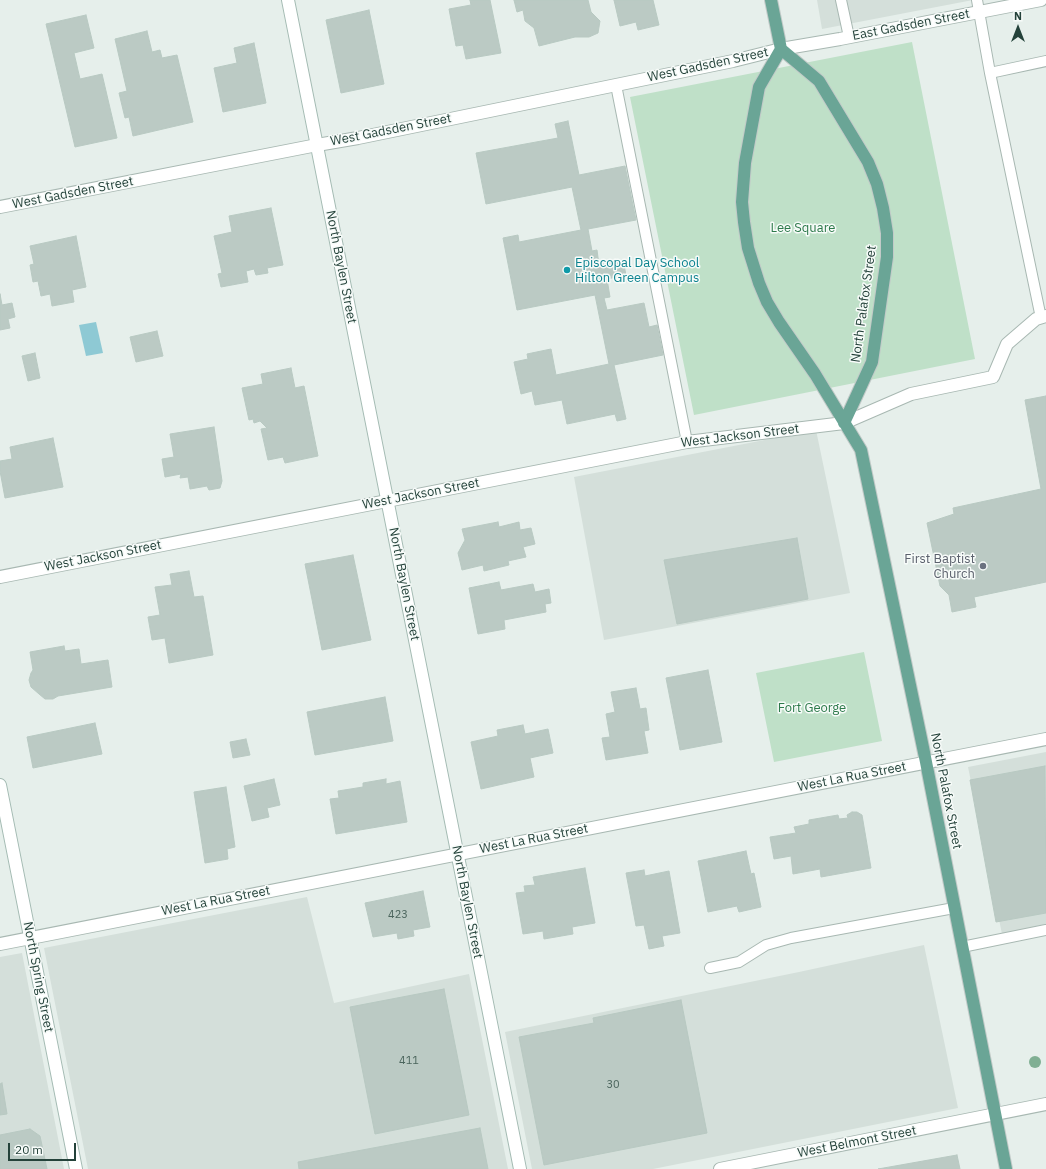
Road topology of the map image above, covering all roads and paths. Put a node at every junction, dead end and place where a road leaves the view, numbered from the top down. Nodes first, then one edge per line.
1 (288, 0) edge
2 (771, 0) edge
3 (841, 0) edge
4 (977, 0) edge
5 (1041, 0) edge
6 (979, 12) junction
7 (849, 37) junction
8 (781, 49) junction
9 (1046, 61) edge
10 (990, 73) junction
11 (616, 85) junction
12 (317, 145) junction
13 (0, 207) edge
14 (1044, 317) edge
15 (844, 423) junction
16 (687, 442) junction
17 (388, 500) junction
18 (0, 577) edge
19 (1046, 738) edge
20 (926, 762) junction
21 (0, 786) edge
22 (4, 831) edge
23 (457, 853) junction
24 (954, 908) junction
25 (1046, 930) edge
26 (30, 938) junction
27 (0, 944) edge
28 (962, 947) junction
29 (710, 968) dead end
30 (1046, 1104) edge
31 (995, 1114) junction
32 (76, 1169) edge
33 (520, 1169) edge
34 (720, 1169) edge
35 (1006, 1169) edge

1 - 12 street, North Baylen Street
2 - 8 main road
3 - 7 lane
4 - 6 lane
5 - 6 street, East Gadsden Street
6 - 7 street, East Gadsden Street
6 - 10 lane
7 - 8 street, East Gadsden Street
8 - 11 street, West Gadsden Street
8 - 15 main road, North Palafox Street
8 - 15 main road, North Palafox Street
9 - 10 lane
10 - 14 lane
11 - 12 street, West Gadsden Street
11 - 16 lane
12 - 13 street, West Gadsden Street
12 - 17 street, North Baylen Street
14 - 15 street, West Jackson Street
15 - 16 street, West Jackson Street
15 - 20 main road, North Palafox Street
16 - 17 street, West Jackson Street
17 - 18 street, West Jackson Street
17 - 23 street, North Baylen Street
19 - 20 street, West La Rua Street
20 - 23 street, West La Rua Street
20 - 24 main road, North Palafox Street
21 - 22 street, North Spring Street
22 - 26 street, North Spring Street
23 - 26 street, West La Rua Street
23 - 33 street, North Baylen Street
24 - 28 main road, North Palafox Street
24 - 29 lane
25 - 28 lane
26 - 27 street, West La Rua Street
26 - 32 street, North Spring Street
28 - 31 main road, North Palafox Street
30 - 31 street, West Belmont Street
31 - 34 street, West Belmont Street
31 - 35 main road, North Palafox Street

